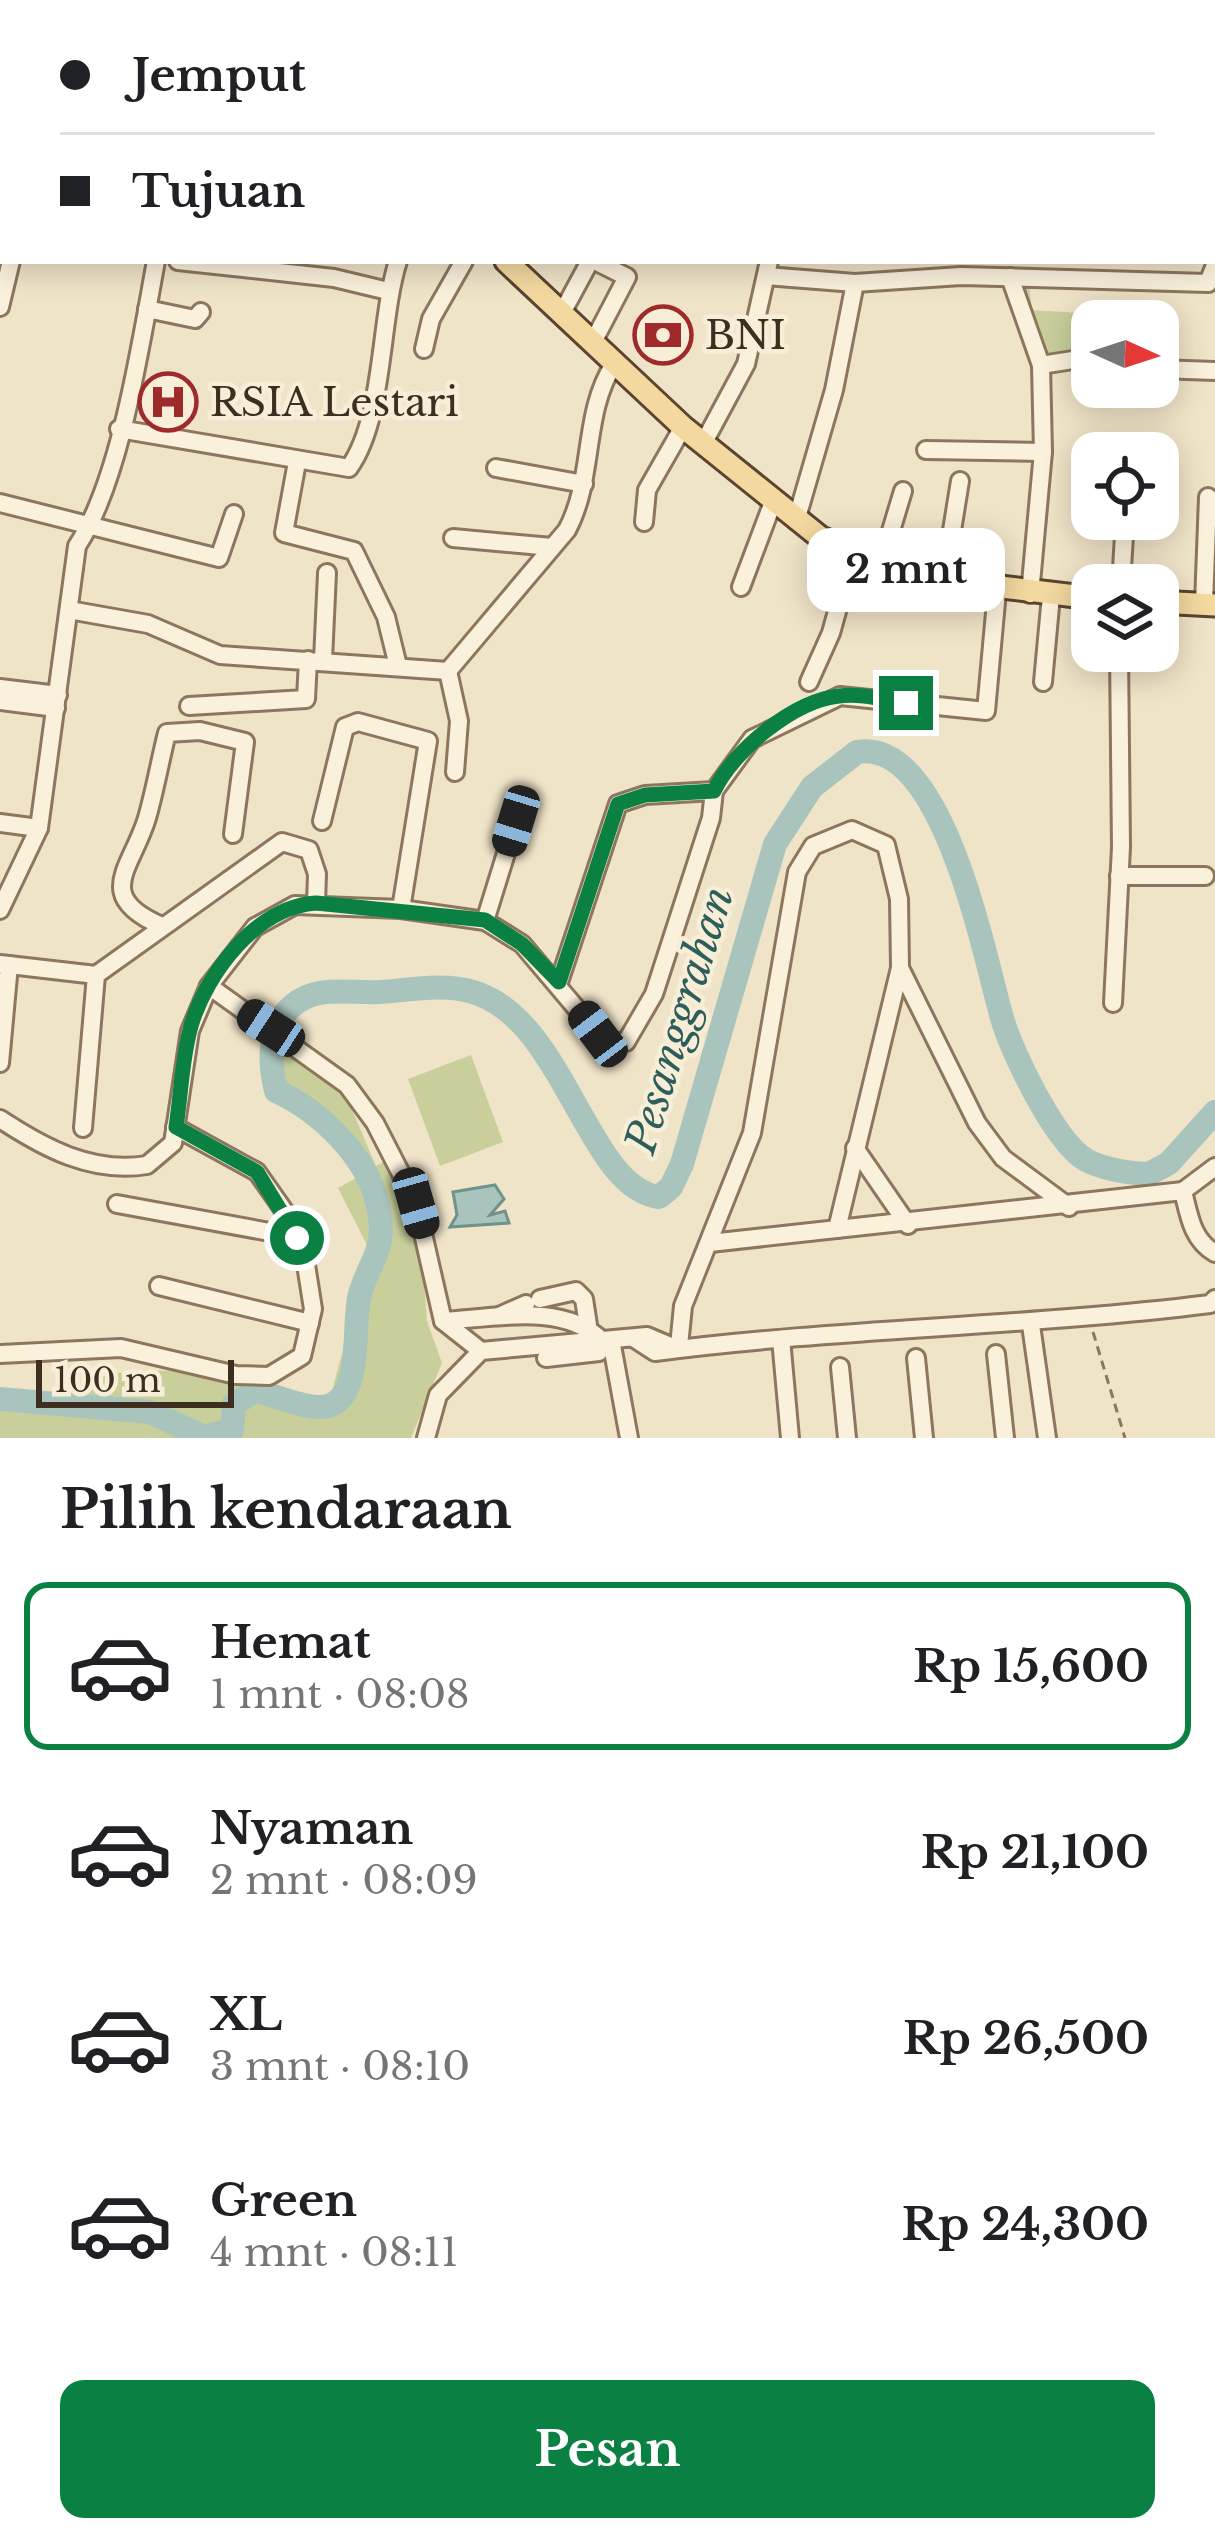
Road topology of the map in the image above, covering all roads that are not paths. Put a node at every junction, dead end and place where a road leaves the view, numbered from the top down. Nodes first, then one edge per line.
1 (10, 264) edge
2 (155, 264) edge
3 (206, 264) edge
4 (397, 264) edge
5 (462, 264) edge
6 (509, 264) edge
7 (590, 264) edge
8 (599, 264) edge
9 (1215, 265) edge
10 (767, 268) edge
11 (959, 269) edge
12 (1010, 277) junction
13 (855, 284) junction
14 (1212, 284) edge
15 (388, 291) junction
16 (0, 307) edge
17 (147, 309) junction
18 (201, 312) dead end
19 (562, 313) junction
20 (592, 344) junction
21 (424, 349) dead end
22 (1071, 360) edge
23 (614, 364) junction
24 (1041, 365) junction
25 (1179, 370) edge
26 (1215, 371) edge
27 (683, 427) junction
28 (119, 429) junction
29 (703, 444) junction
30 (926, 450) dead end
31 (1043, 452) junction
32 (297, 462) junction
33 (496, 468) dead end
34 (960, 481) dead end
35 (584, 484) junction
36 (903, 491) dead end
37 (1208, 497) dead end
38 (772, 502) junction
39 (0, 503) edge
40 (234, 514) dead end
41 (796, 521) junction
42 (93, 522) junction
43 (644, 522) dead end
44 (453, 538) dead end
45 (552, 547) junction
46 (853, 554) junction
47 (881, 564) junction
48 (327, 573) dead end
49 (944, 580) junction
50 (741, 587) dead end
51 (997, 591) junction
52 (1041, 595) junction
53 (1071, 597) edge
54 (1179, 603) edge
55 (1210, 605) edge
56 (69, 610) junction
57 (315, 660) junction
58 (398, 666) junction
59 (448, 671) junction
60 (1119, 672) edge
61 (809, 682) dead end
62 (1043, 682) dead end
63 (0, 688) edge
64 (0, 701) edge
65 (57, 702) junction
66 (189, 706) dead end
67 (455, 772) dead end
68 (714, 791) junction
69 (322, 820) dead end
70 (516, 821) dead end
71 (0, 823) edge
72 (39, 828) junction
73 (233, 834) dead end
74 (1119, 876) junction
75 (1205, 876) dead end
76 (316, 903) junction
77 (401, 909) junction
78 (0, 910) edge
79 (485, 920) junction
80 (162, 926) junction
81 (5, 965) edge
82 (900, 968) junction
83 (95, 975) junction
84 (559, 982) junction
85 (209, 986) junction
86 (1113, 1004) dead end
87 (0, 1063) edge
88 (0, 1119) edge
89 (176, 1127) junction
90 (83, 1128) dead end
91 (855, 1148) junction
92 (1215, 1167) edge
93 (1183, 1191) junction
94 (116, 1204) dead end
95 (1069, 1207) junction
96 (908, 1225) junction
97 (837, 1229) junction
98 (297, 1238) junction
99 (710, 1243) junction
100 (1215, 1253) edge
101 (159, 1286) dead end
102 (1214, 1308) edge
103 (501, 1318) junction
104 (443, 1321) junction
105 (310, 1323) junction
106 (588, 1325) junction
107 (1031, 1325) junction
108 (781, 1339) junction
109 (608, 1344) junction
110 (676, 1347) junction
111 (513, 1348) junction
112 (481, 1351) junction
113 (0, 1354) edge
114 (996, 1354) dead end
115 (546, 1358) dead end
116 (916, 1358) dead end
117 (839, 1367) dead end
118 (426, 1438) edge
119 (629, 1438) edge
120 (790, 1438) edge
121 (847, 1438) edge
122 (924, 1438) edge
123 (1005, 1438) edge
124 (1047, 1438) edge

1 - 16 street
2 - 17 street
3 - 15 street
4 - 15 street
5 - 21 street
6 - 19 main road
7 - 19 street
8 - 20 street
9 - 14 street
10 - 13 street
10 - 29 street
11 - 12 street
11 - 13 street
12 - 14 street
12 - 24 street
13 - 41 street
15 - 32 street
17 - 18 street
17 - 28 street
19 - 20 main road
20 - 23 main road
22 - 24 street
23 - 27 main road
23 - 35 street
24 - 31 street
25 - 26 street
27 - 29 main road
27 - 43 street
28 - 32 street
28 - 42 street
29 - 38 main road
30 - 31 street
31 - 52 street
32 - 58 street
33 - 35 street
34 - 49 street
35 - 45 street
36 - 47 street
37 - 55 street
38 - 41 main road
38 - 50 street
39 - 42 street
40 - 42 street
41 - 46 main road
42 - 56 street
44 - 45 street
45 - 59 street
46 - 47 main road
46 - 61 street
47 - 49 main road
48 - 57 street
49 - 51 main road
51 - 52 main road
51 - 68 street
52 - 53 main road
52 - 62 street
54 - 55 main road
56 - 57 street
56 - 65 street
57 - 58 street
57 - 66 street
58 - 59 street
59 - 67 street
60 - 74 street
63 - 65 street
64 - 65 street
65 - 72 street
68 - 84 street
68 - 84 street
69 - 77 street
70 - 79 street
71 - 72 street
72 - 78 street
73 - 80 street
74 - 75 street
74 - 86 street
76 - 77 street
76 - 80 street
76 - 85 street
77 - 79 street
79 - 84 street
80 - 83 street
81 - 83 street
81 - 87 street
82 - 91 street
82 - 95 street
82 - 99 street
83 - 90 street
85 - 89 street
85 - 104 street
88 - 89 street
89 - 98 street
91 - 96 street
91 - 97 street
92 - 93 street
93 - 95 street
93 - 100 street
94 - 98 street
95 - 96 street
96 - 97 street
97 - 99 street
98 - 105 street
99 - 110 street
101 - 105 street
102 - 107 street
103 - 104 street
103 - 106 street
103 - 106 street
103 - 111 street
104 - 112 street
105 - 113 street
106 - 109 street
107 - 108 street
107 - 124 street
108 - 110 street
108 - 120 street
109 - 110 street
109 - 111 street
109 - 115 street
109 - 119 street
111 - 112 street
112 - 118 street
114 - 123 street
116 - 122 street
117 - 121 street

